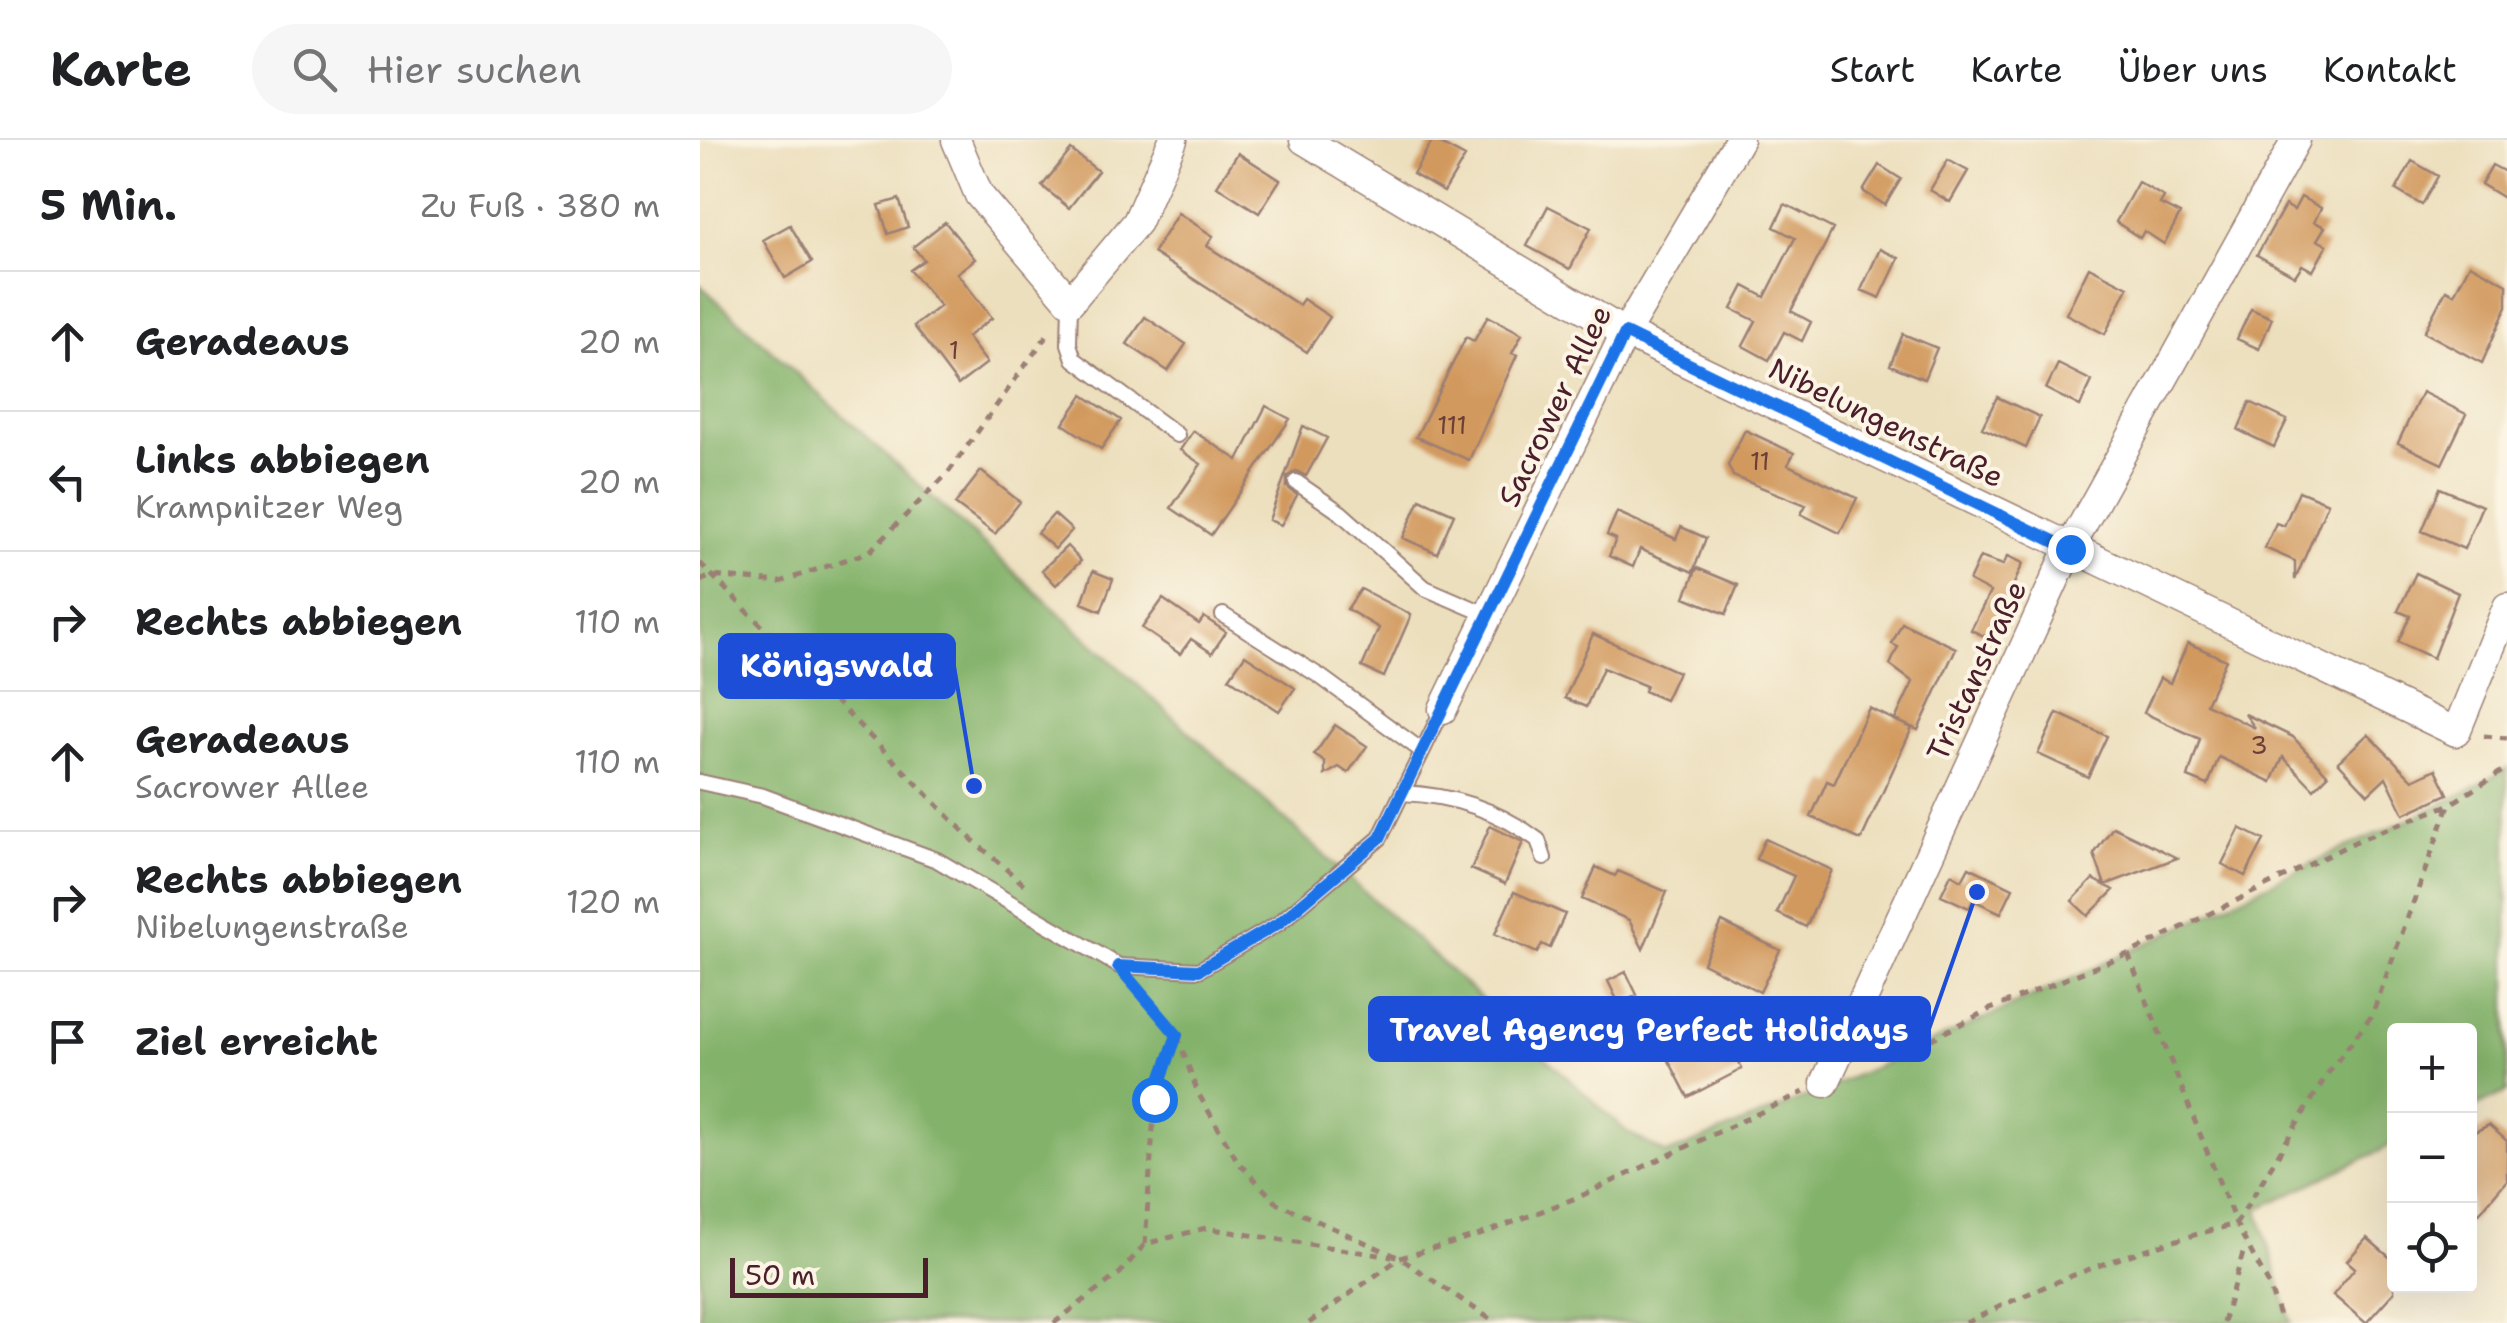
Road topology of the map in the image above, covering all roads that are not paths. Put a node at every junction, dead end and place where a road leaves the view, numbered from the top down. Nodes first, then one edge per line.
1 (956, 140) edge
2 (1172, 140) edge
3 (1304, 140) edge
4 (1739, 140) edge
5 (2296, 140) edge
6 (1070, 302) junction
7 (1625, 333) junction
8 (1176, 434) dead end
9 (1296, 482) dead end
10 (2070, 549) junction
11 (2507, 607) edge
12 (1223, 615) dead end
13 (1488, 615) junction
14 (1443, 709) joint
15 (1422, 751) junction
16 (700, 782) edge
17 (1402, 793) junction
18 (1544, 858) dead end
19 (1825, 1083) road end

1 - 6 street
2 - 6 street
3 - 7 street, Nibelungenstraße
4 - 7 street, Sacrower Allee
5 - 10 street, Tristanstraße
6 - 8 lane
7 - 10 street, Nibelungenstraße
7 - 13 street, Sacrower Allee
9 - 13 lane
10 - 11 street, Nibelungenstraße
10 - 19 street, Tristanstraße
12 - 15 lane
13 - 14 street, Sacrower Allee
14 - 15 lane
15 - 17 lane
16 - 17 lane
17 - 18 lane

